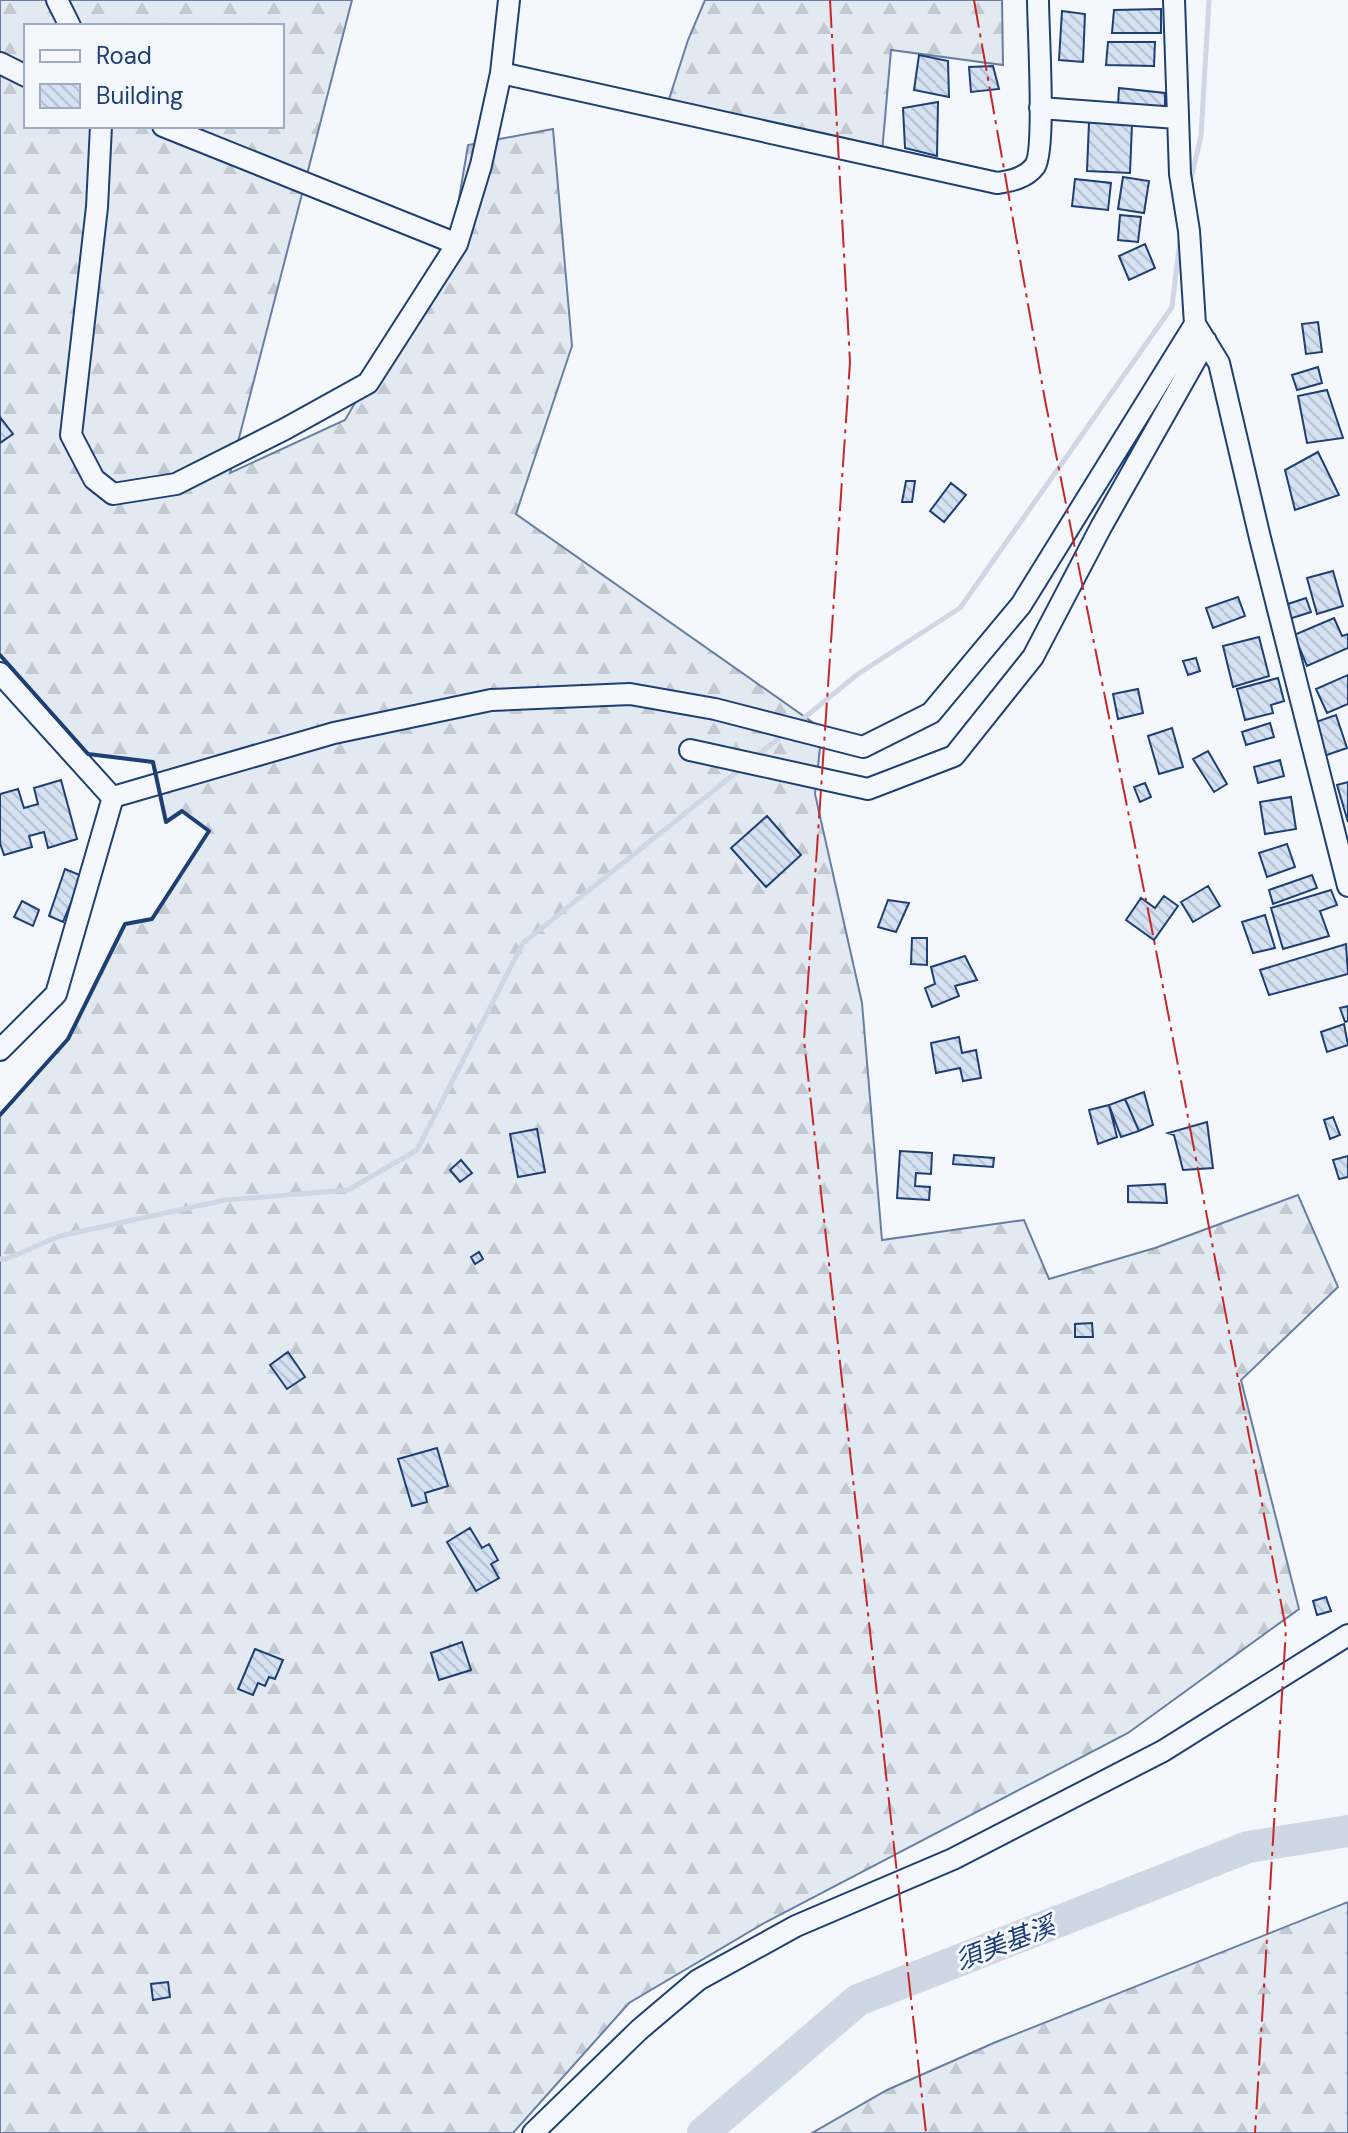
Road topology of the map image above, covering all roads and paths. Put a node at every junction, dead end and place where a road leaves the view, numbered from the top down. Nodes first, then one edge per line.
1 (57, 0) edge
2 (509, 0) edge
3 (1038, 0) edge
4 (1174, 0) edge
5 (69, 24) edge
6 (0, 63) edge
7 (501, 73) junction
8 (24, 75) edge
9 (1040, 108) junction
10 (1177, 118) junction
11 (101, 128) edge
12 (168, 128) edge
13 (457, 244) junction
14 (1201, 333) junction
15 (0, 673) edge
16 (690, 750) dead end
17 (112, 797) junction
18 (1348, 886) edge
19 (0, 1050) edge
20 (1348, 1635) edge
21 (533, 2133) edge

1 - 5 street
2 - 7 street
3 - 9 street
4 - 10 street
6 - 8 street
7 - 9 street
7 - 13 street
9 - 10 street
10 - 14 street
11 - 13 street
12 - 13 street
14 - 16 street
14 - 17 street
14 - 18 street
15 - 17 street
17 - 19 street
20 - 21 street

